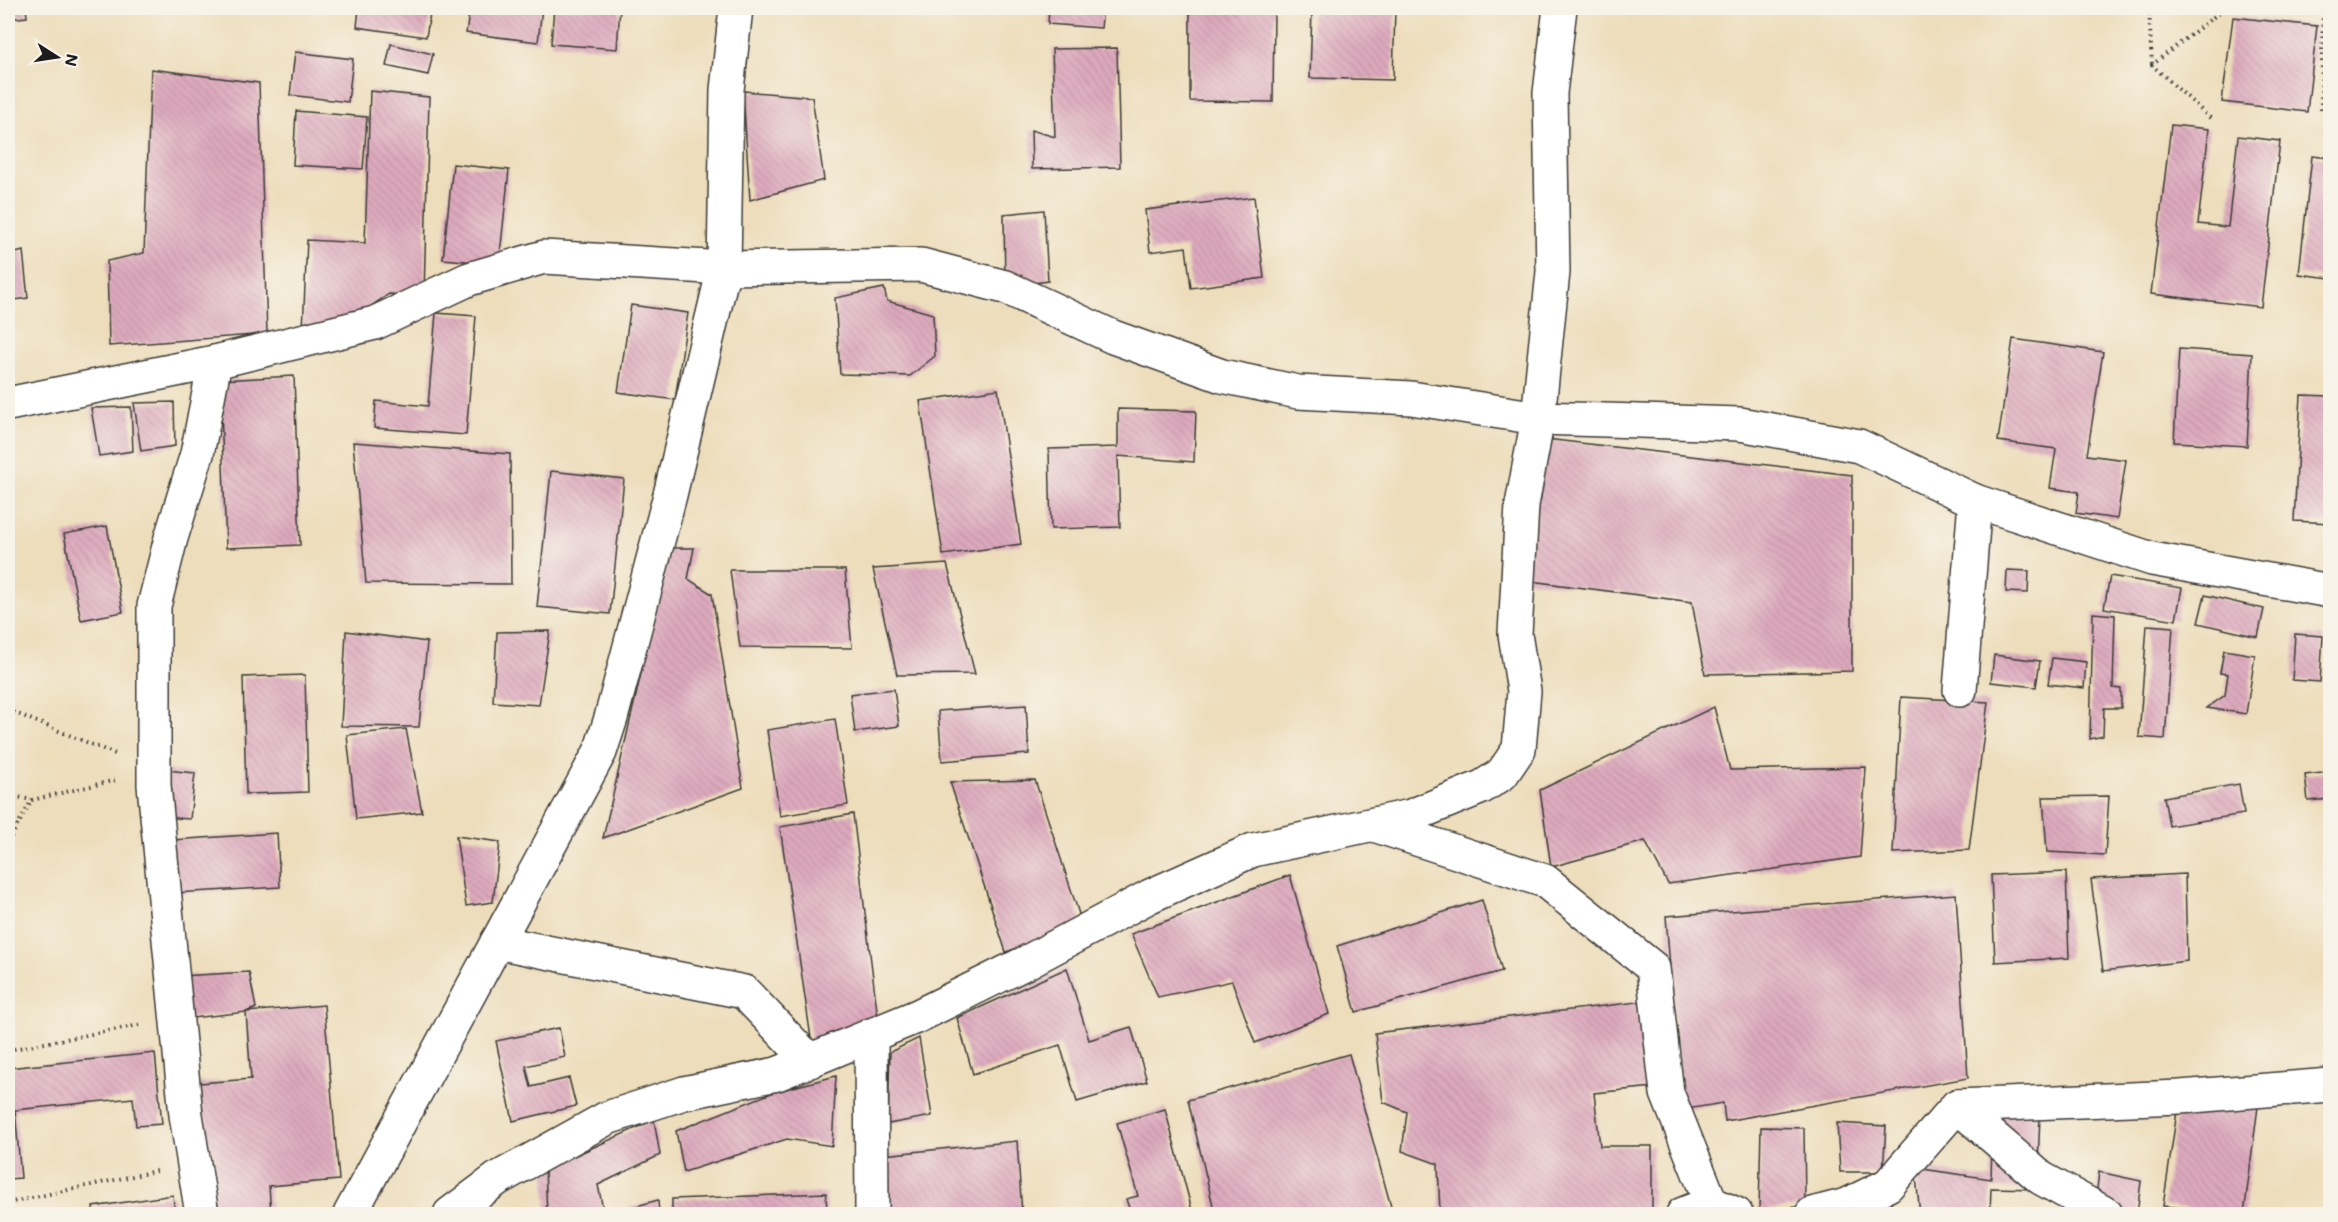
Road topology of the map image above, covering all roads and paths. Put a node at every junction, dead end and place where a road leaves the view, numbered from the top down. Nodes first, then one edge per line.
1 (736, 8) edge
2 (1560, 8) edge
3 (2149, 8) edge
4 (2225, 8) edge
5 (2323, 8) edge
6 (2152, 65) junction
7 (2321, 110) dead end
8 (2210, 118) dead end
9 (724, 268) junction
10 (215, 362) junction
11 (8, 404) edge
12 (1538, 418) junction
13 (1975, 501) junction
14 (2331, 591) edge
15 (1960, 690) dead end
16 (8, 710) edge
17 (155, 770) junction
18 (8, 795) edge
19 (32, 800) junction
20 (1372, 825) junction
21 (8, 842) edge
22 (497, 942) junction
23 (177, 1018) junction
24 (872, 1035) junction
25 (8, 1050) edge
26 (810, 1061) junction
27 (2331, 1086) edge
28 (1957, 1106) junction
29 (194, 1163) junction
30 (8, 1203) edge
31 (1713, 1212) edge
32 (202, 1215) edge
33 (350, 1215) edge
34 (450, 1215) edge
35 (872, 1215) edge
36 (1812, 1215) edge
37 (2106, 1215) edge

1 - 9 street
2 - 12 street
3 - 6 path
4 - 6 path
5 - 7 path
6 - 8 path
9 - 10 street
9 - 12 street
9 - 22 street
10 - 11 street
10 - 17 street
12 - 13 street
12 - 20 street
13 - 14 street
13 - 15 street
16 - 17 path
17 - 19 path
17 - 23 street
18 - 19 path
19 - 21 path
20 - 24 street
20 - 31 street
22 - 26 street
22 - 33 street
23 - 25 path
23 - 29 street
24 - 26 street
24 - 35 street
26 - 34 street
27 - 28 street
28 - 36 street
28 - 37 street
29 - 30 path
29 - 32 street

